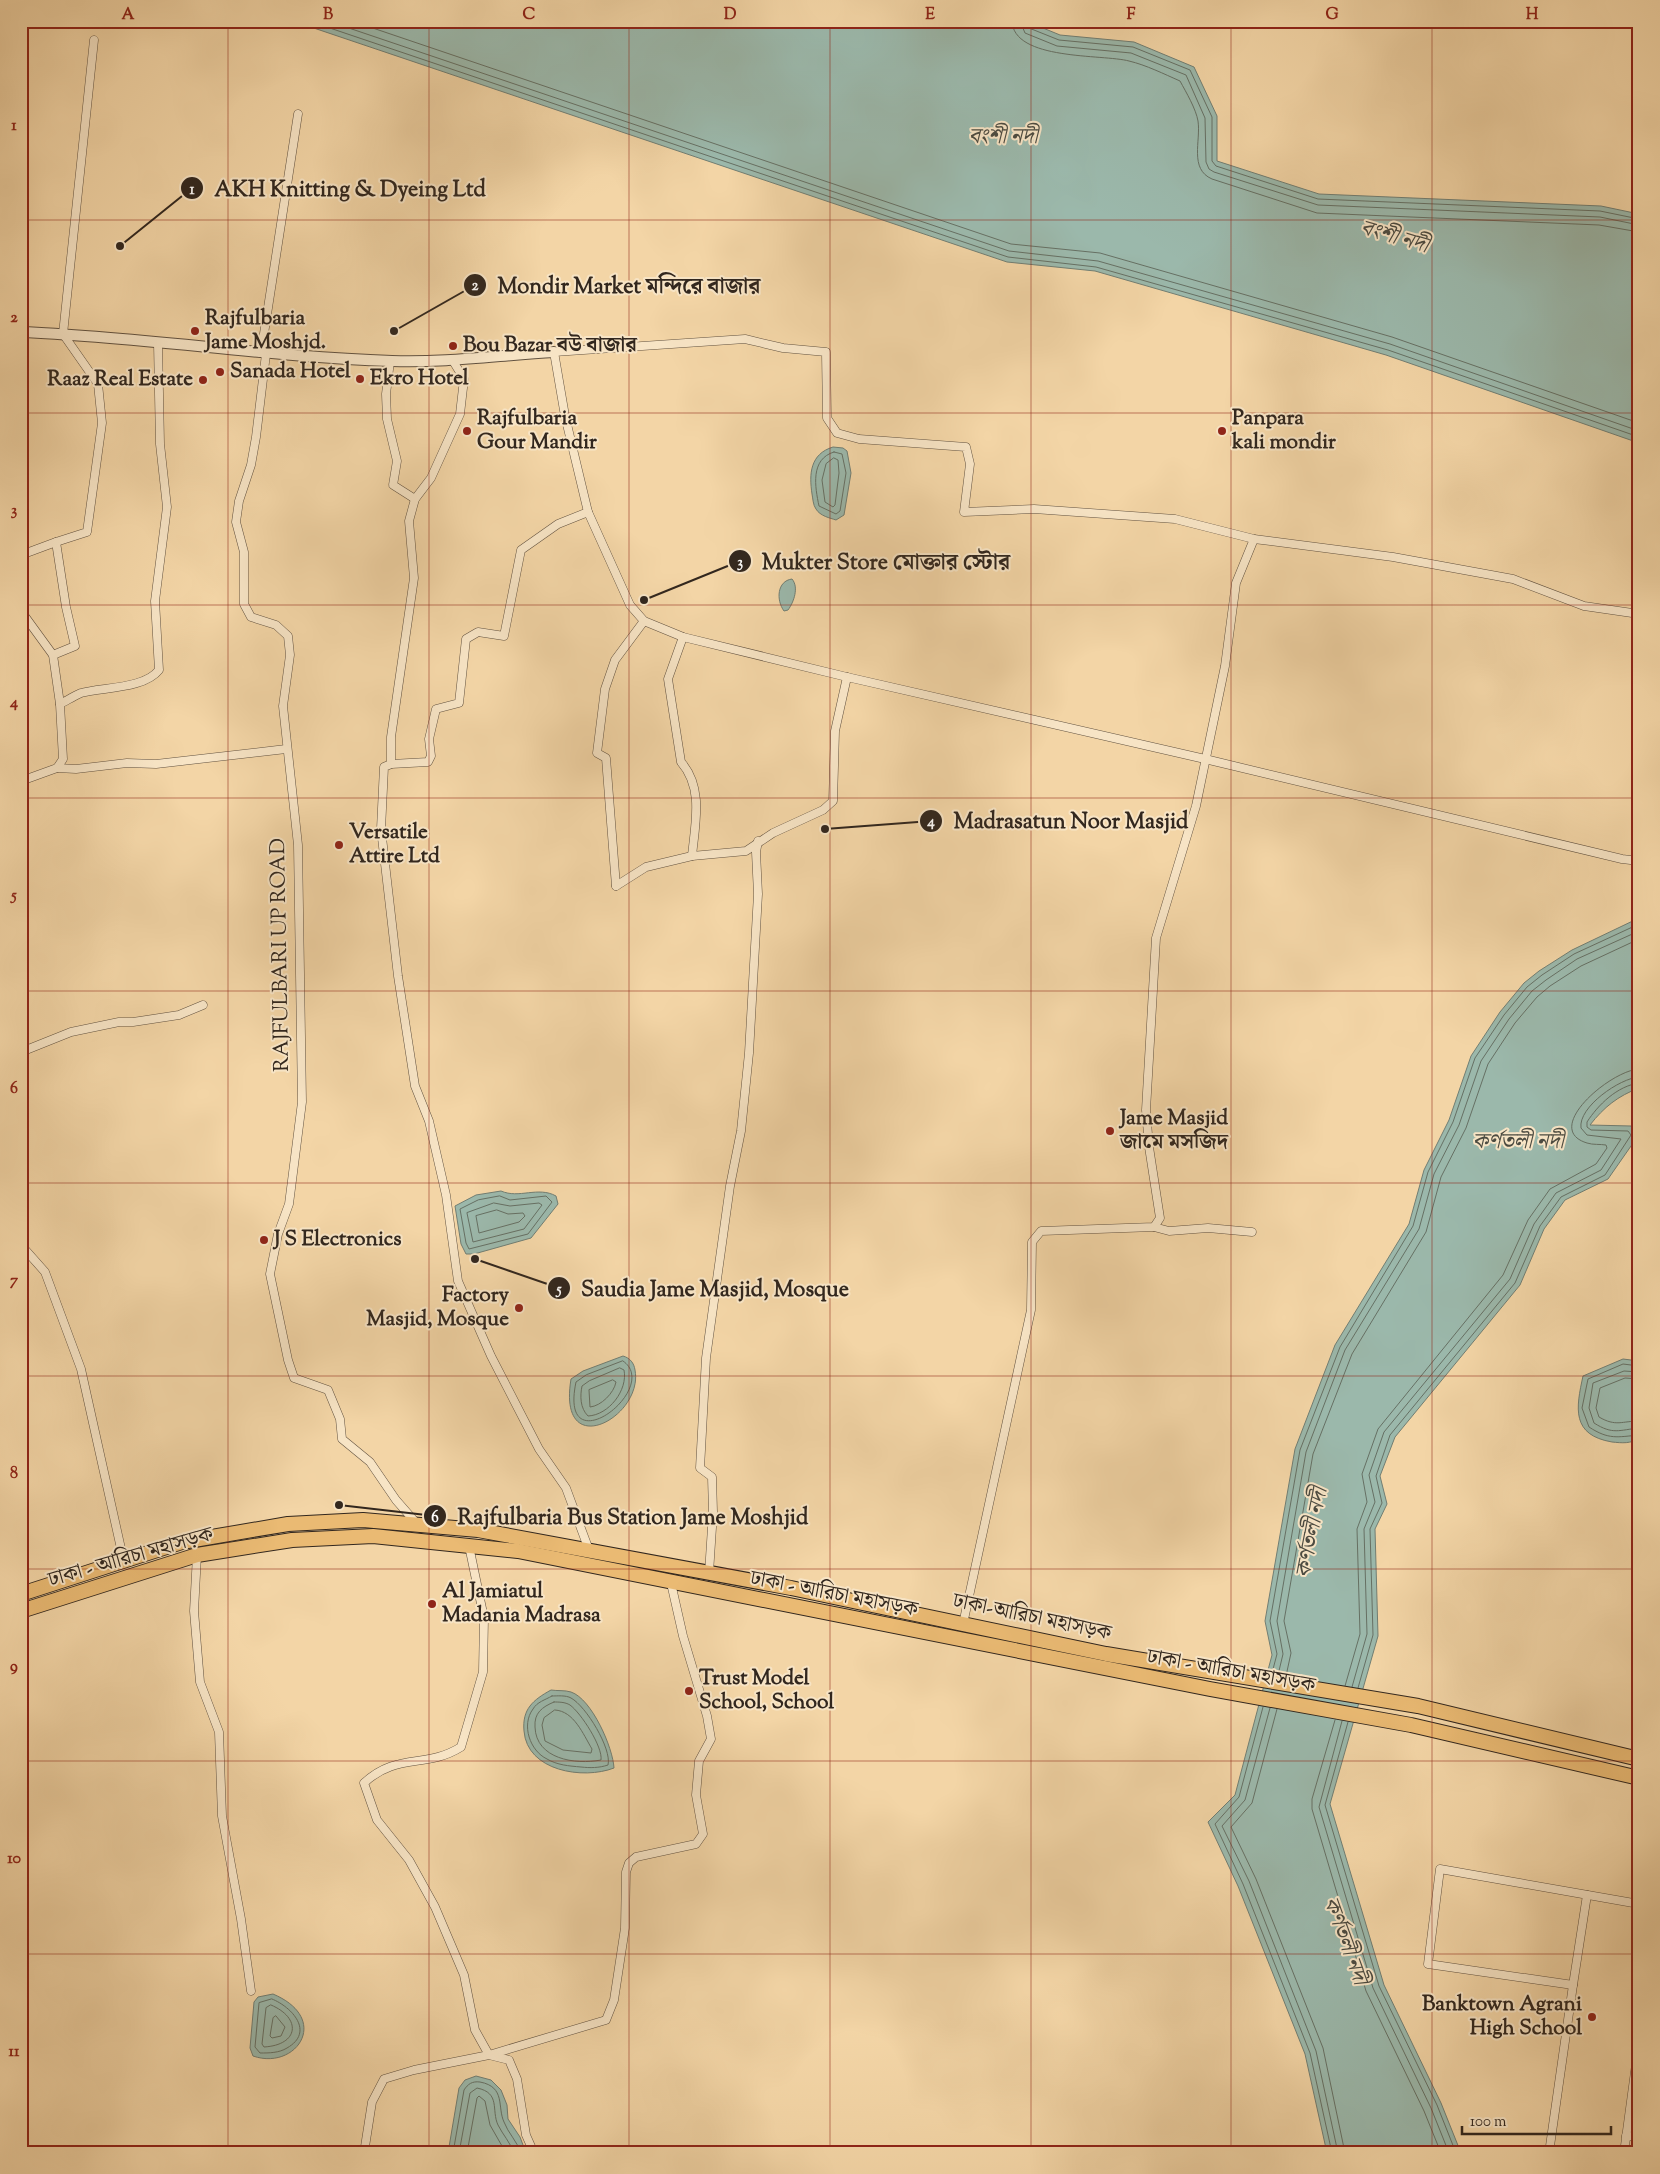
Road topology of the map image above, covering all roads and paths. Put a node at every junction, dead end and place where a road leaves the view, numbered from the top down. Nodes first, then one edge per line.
1 (94, 40) dead end
2 (298, 114) dead end
3 (21, 332) edge
4 (63, 334) junction
5 (158, 343) junction
6 (554, 352) junction
7 (264, 353) junction
8 (390, 361) junction
9 (453, 361) junction
10 (415, 500) junction
11 (588, 512) junction
12 (1254, 539) junction
13 (56, 542) junction
14 (21, 556) edge
15 (21, 610) edge
16 (1639, 614) edge
17 (644, 621) junction
18 (684, 637) junction
19 (53, 654) junction
20 (847, 677) junction
21 (60, 704) junction
22 (286, 749) junction
23 (1205, 759) junction
24 (391, 764) junction
25 (57, 768) junction
26 (21, 781) edge
27 (758, 841) junction
28 (692, 856) junction
29 (1639, 861) edge
30 (203, 1005) dead end
31 (21, 1052) edge
32 (1154, 1227) junction
33 (1252, 1232) dead end
34 (21, 1245) edge
35 (417, 1525) junction
36 (469, 1546) junction
37 (589, 1550) junction
38 (197, 1555) junction
39 (124, 1562) junction
40 (710, 1573) junction
41 (671, 1583) junction
42 (21, 1594) edge
43 (21, 1611) edge
44 (962, 1624) junction
45 (1639, 1759) edge
46 (1639, 1778) edge
47 (1586, 1895) junction
48 (1639, 1904) edge
49 (1573, 1985) junction
50 (251, 1991) dead end
51 (1639, 2042) edge
52 (489, 2055) junction
53 (1626, 2136) junction
54 (1639, 2137) edge
55 (364, 2153) edge
56 (534, 2153) edge
57 (1549, 2153) edge
58 (1624, 2153) edge

1 - 4 street
2 - 7 street
3 - 4 street
4 - 5 street
4 - 13 street
5 - 7 street
5 - 21 street
6 - 9 street
6 - 11 street
6 - 12 street
7 - 8 street
7 - 22 street, RAJFULBARI UP ROAD
8 - 9 street
8 - 10 street
9 - 10 street
10 - 24 street
11 - 17 street
11 - 24 street
12 - 16 street
12 - 23 street
13 - 14 street
13 - 19 street
15 - 19 street
17 - 18 street
17 - 28 street
18 - 20 street
18 - 28 street
19 - 21 street
20 - 23 street
20 - 27 street
21 - 25 street
22 - 25 street
22 - 35 street, RAJFULBARI UP ROAD
23 - 29 street
23 - 32 street
24 - 37 street
25 - 26 street
27 - 28 street
27 - 40 street
30 - 31 street
32 - 33 street
32 - 44 street
34 - 39 street
35 - 37 highway, ঢাকা-আরিচা মহাসড়ক
35 - 39 highway, ঢাকা-আরিচা মহাসড়ক
36 - 38 highway, ঢাকা - আরিচা মহাসড়ক
36 - 41 highway, ঢাকা - আরিচা মহাসড়ক
36 - 52 street
37 - 40 highway, ঢাকা-আরিচা মহাসড়ক
38 - 43 highway, ঢাকা - আরিচা মহাসড়ক
38 - 50 street
39 - 42 highway, ঢাকা-আরিচা মহাসড়ক
40 - 44 highway, ঢাকা-আরিচা মহাসড়ক
41 - 46 highway, ঢাকা - আরিচা মহাসড়ক
41 - 52 street
44 - 45 highway, ঢাকা-আরিচা মহাসড়ক
47 - 48 street
47 - 49 street
47 - 49 street
49 - 57 street
51 - 53 street
52 - 55 street
52 - 56 street
53 - 54 street
53 - 58 street

